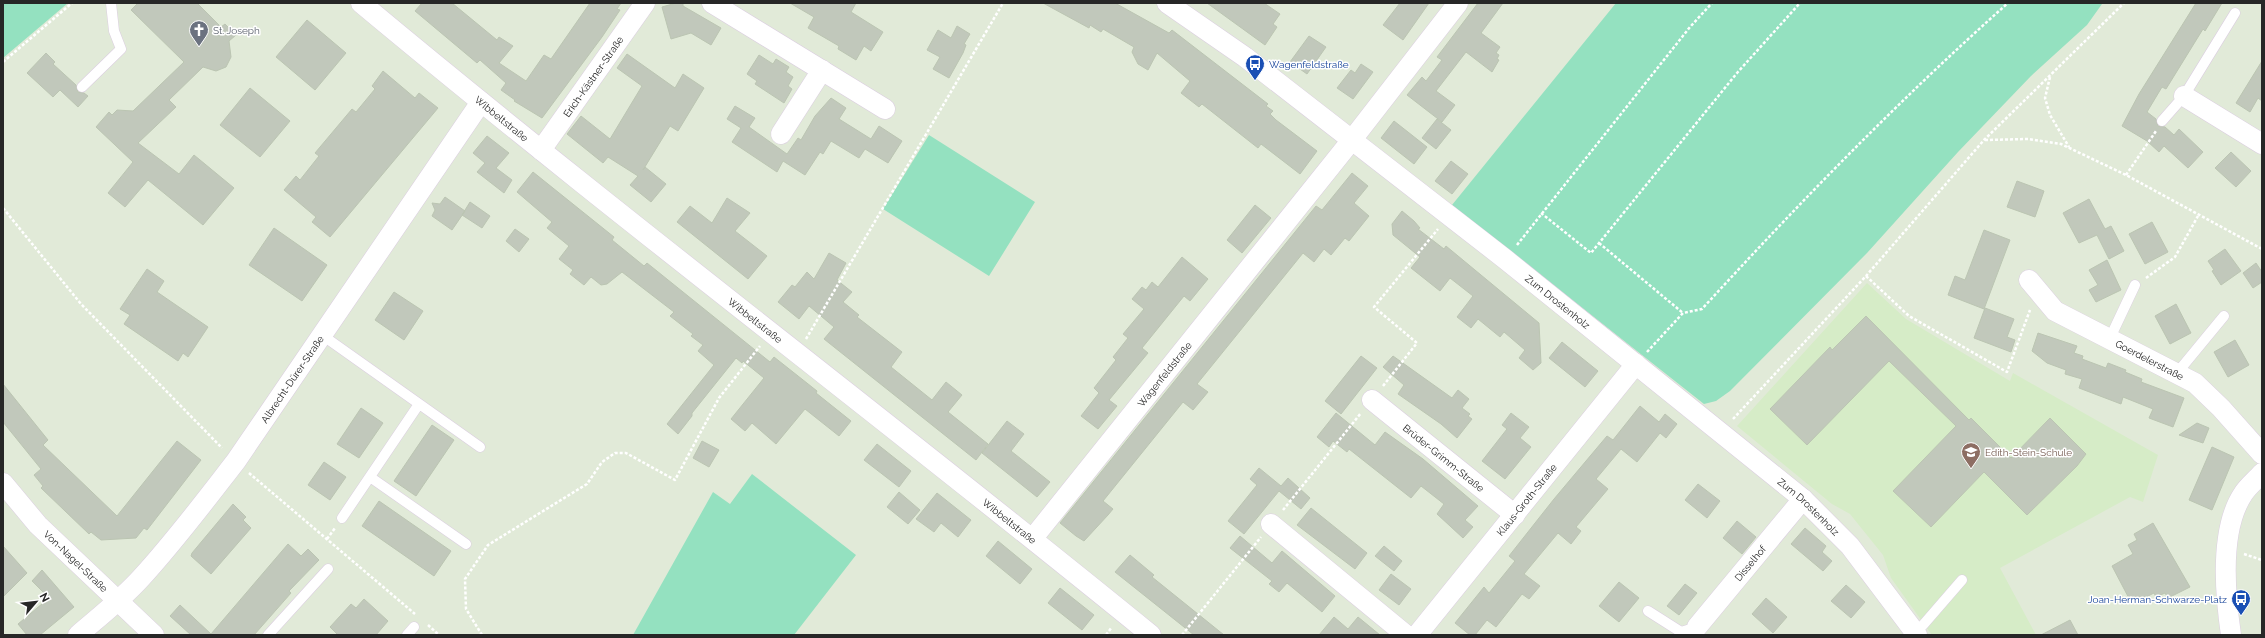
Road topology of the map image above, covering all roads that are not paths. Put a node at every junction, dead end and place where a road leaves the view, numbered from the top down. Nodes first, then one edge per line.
1 (111, 3) edge
2 (361, 3) edge
3 (645, 3) edge
4 (712, 3) edge
5 (1167, 3) edge
6 (1458, 3) edge
7 (2235, 14) dead end
8 (822, 70) junction
9 (82, 87) dead end
10 (2184, 96) junction
11 (481, 102) junction
12 (885, 109) dead end
13 (2162, 122) road end
14 (781, 134) dead end
15 (1351, 141) junction
16 (2262, 144) edge
17 (541, 150) junction
18 (2029, 280) dead end
19 (2135, 285) road end
20 (2224, 316) dead end
21 (322, 335) junction
22 (2110, 338) junction
23 (1636, 364) junction
24 (2176, 373) junction
25 (1372, 400) road end
26 (420, 404) junction
27 (480, 447) dead end
28 (2262, 454) edge
29 (2262, 473) edge
30 (370, 477) junction
31 (3, 483) edge
32 (1803, 499) junction
33 (1515, 516) junction
34 (342, 518) dead end
35 (1271, 524) road end
36 (1033, 538) junction
37 (466, 544) dead end
38 (328, 569) dead end
39 (1962, 580) dead end
40 (117, 602) junction
41 (1648, 611) dead end
42 (418, 623) road end
43 (1697, 627) joint
44 (1916, 633) edge
45 (78, 635) edge
46 (154, 635) edge
47 (268, 635) edge
48 (407, 635) edge
49 (1151, 635) edge
50 (1406, 635) edge
51 (1417, 635) edge
52 (2231, 635) edge

1 - 9 lane
2 - 11 street, Wibbeltstraße
3 - 17 street, Erich-Kästner-Straße
4 - 8 street
5 - 15 street, Zum Drostenholz
6 - 15 street, Wagenfeldstraße
7 - 10 lane
8 - 12 street
8 - 14 street
10 - 13 lane
10 - 16 street
11 - 17 street, Wibbeltstraße
11 - 21 street, Albrecht-Dürer-Straße
15 - 23 street, Zum Drostenholz
15 - 36 street, Wagenfeldstraße
17 - 36 street, Wibbeltstraße
18 - 22 street, Goerdelerstraße
19 - 22 lane
20 - 24 lane
21 - 26 lane
21 - 40 street, Albrecht-Dürer-Straße
22 - 24 street, Goerdelerstraße
23 - 32 street, Zum Drostenholz
23 - 33 street, Klaus-Groth-Straße
24 - 28 street, Goerdelerstraße
25 - 33 street, Brüder-Grimm-Straße
26 - 27 lane
26 - 30 lane
29 - 52 street
30 - 34 lane
30 - 37 lane
31 - 40 street, Von-Nagel-Straße
32 - 43 street, Disselhof
32 - 44 street, Zum Drostenholz
33 - 51 street, Klaus-Groth-Straße
35 - 50 street
36 - 49 street, Wibbeltstraße
38 - 47 lane
39 - 44 lane
40 - 45 street, Albrecht-Dürer-Straße
40 - 46 street, Von-Nagel-Straße
41 - 43 lane
42 - 48 lane

